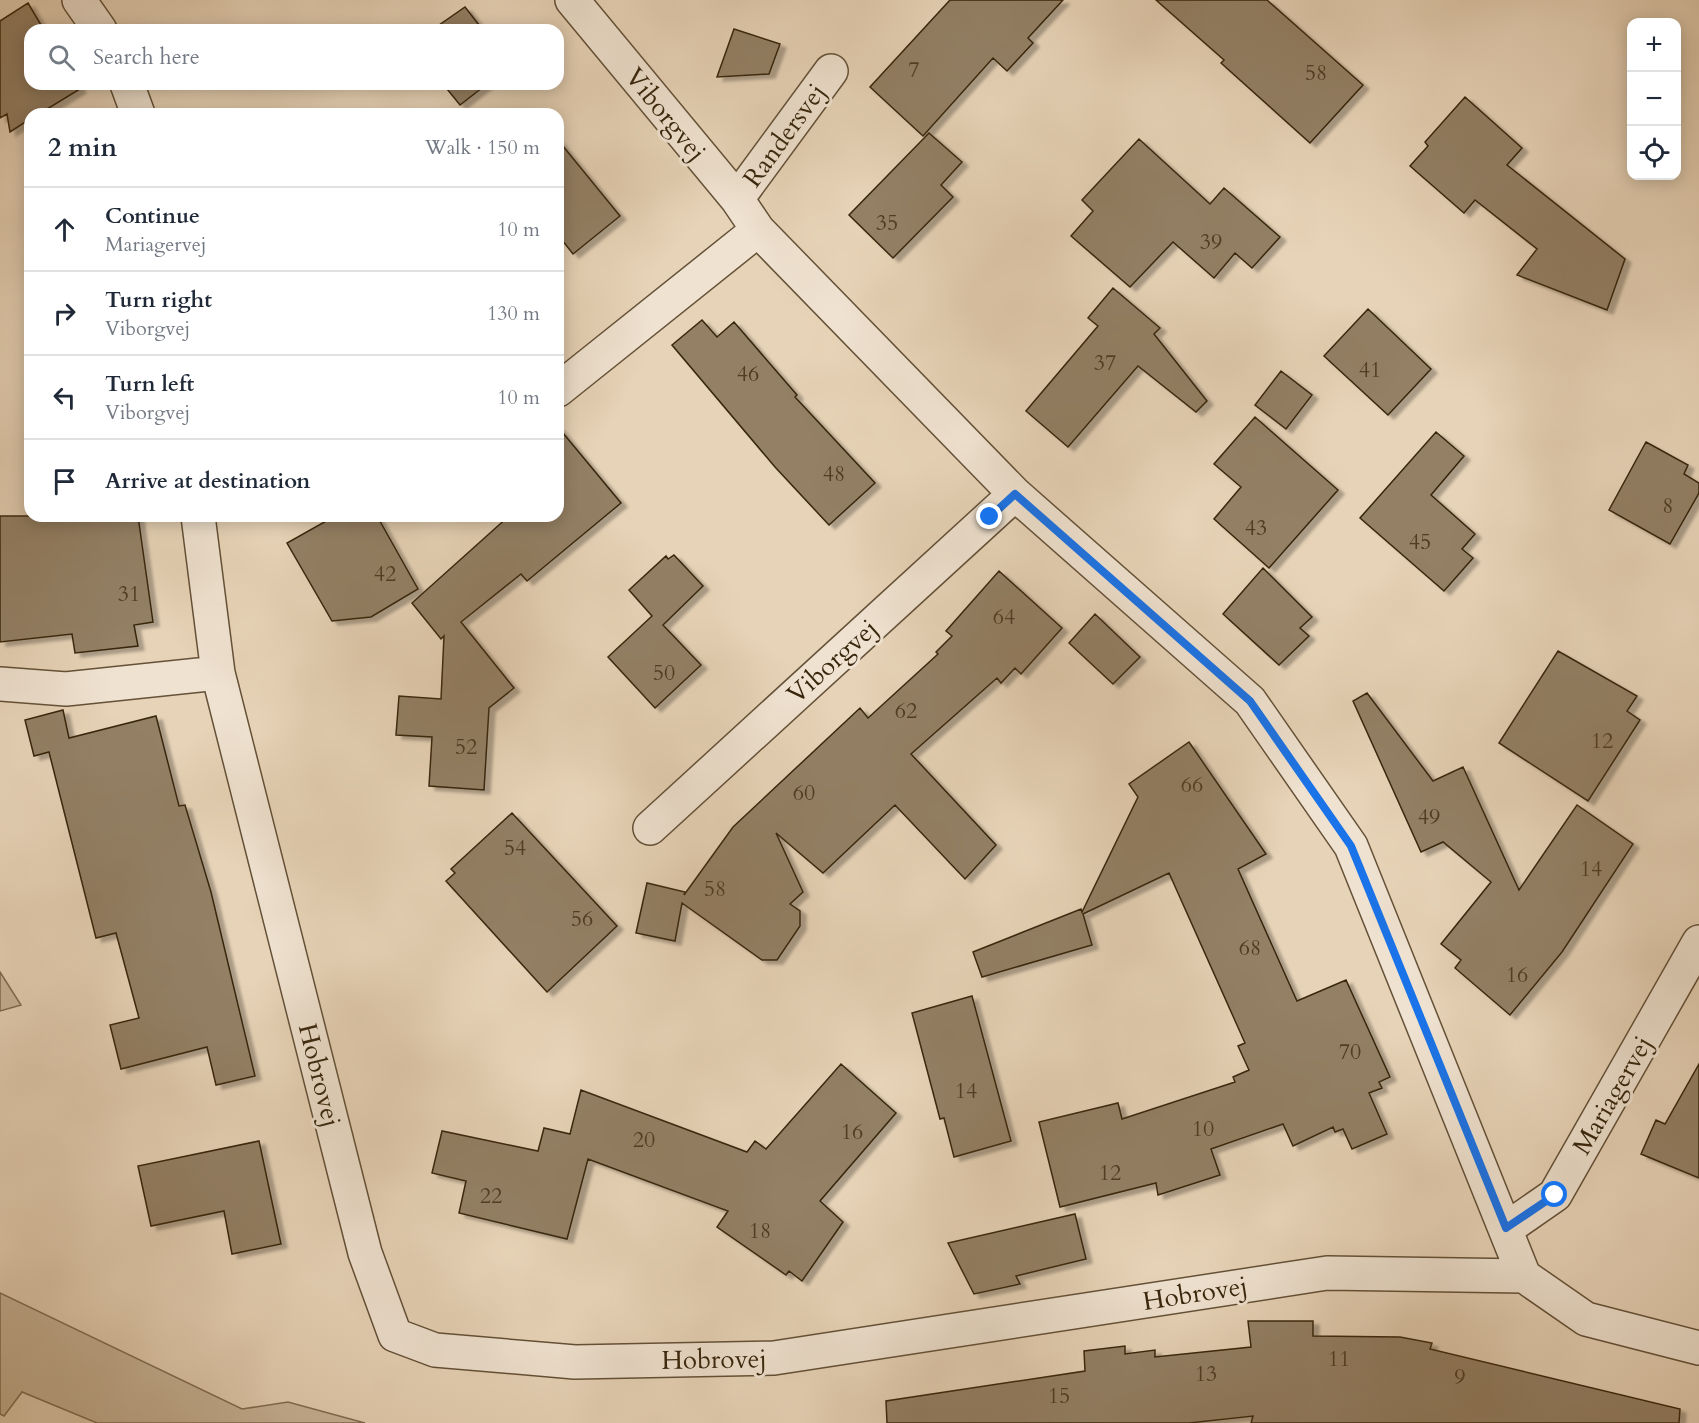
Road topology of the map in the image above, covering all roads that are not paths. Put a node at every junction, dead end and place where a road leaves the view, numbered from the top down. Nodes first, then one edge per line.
1 (79, 0) edge
2 (572, 0) edge
3 (96, 24) edge
4 (831, 71) dead end
5 (129, 90) edge
6 (136, 108) edge
7 (736, 200) junction
8 (758, 230) junction
9 (564, 385) edge
10 (1015, 494) junction
11 (199, 522) edge
12 (218, 673) junction
13 (0, 684) edge
14 (650, 828) dead end
15 (1699, 942) edge
16 (1506, 1228) junction
17 (1524, 1276) junction
18 (1699, 1348) edge

1 - 3 street
2 - 7 street, Viborgvej
4 - 7 street, Randersvej
5 - 6 street
7 - 8 street, Viborgvej
8 - 9 street
8 - 10 street, Viborgvej
10 - 14 street, Viborgvej
10 - 16 street, Viborgvej
11 - 12 street, Hobrovej
12 - 13 street
12 - 17 street, Hobrovej
15 - 16 street, Mariagervej
16 - 17 street, Viborgvej
17 - 18 street

